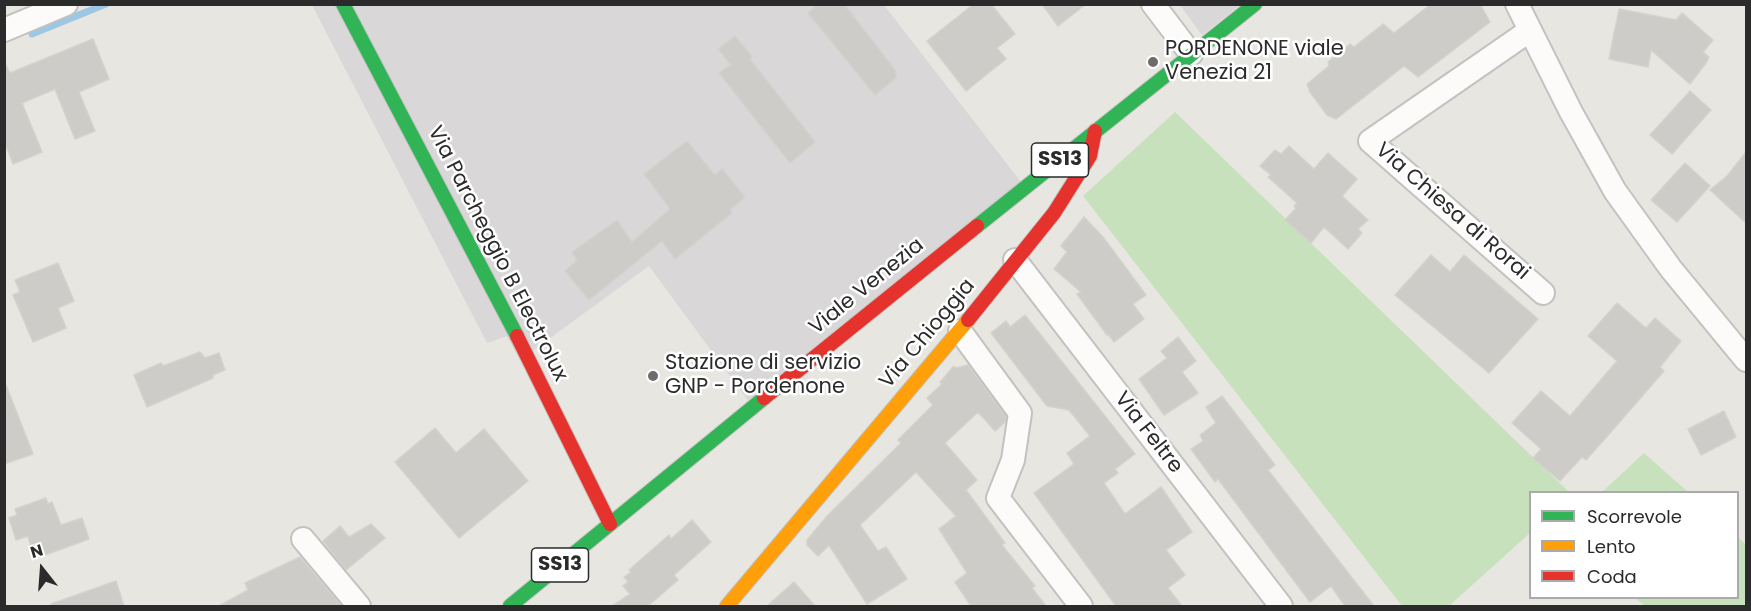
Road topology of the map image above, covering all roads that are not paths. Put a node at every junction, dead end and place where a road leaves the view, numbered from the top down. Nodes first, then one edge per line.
1 (66, 4) edge
2 (343, 4) edge
3 (1153, 4) edge
4 (1256, 4) edge
5 (1516, 4) edge
6 (4, 30) edge
7 (1529, 31) junction
8 (1191, 54) junction
9 (1095, 132) junction
10 (1015, 260) junction
11 (1544, 293) dead end
12 (960, 331) junction
13 (1746, 360) edge
14 (610, 524) junction
15 (303, 539) dead end
16 (736, 602) edge
17 (359, 606) edge
18 (510, 606) edge
19 (1081, 606) edge
20 (1281, 606) edge

1 - 6 street
2 - 14 street, Via Parcheggio B Electrolux
3 - 8 street
4 - 8 street, Viale Venezia / SS13
5 - 7 street
7 - 11 street, Via Chiesa di Rorai
7 - 13 street
8 - 9 street, Viale Venezia / SS13
9 - 10 street, Via Chioggia
9 - 14 street, Viale Venezia / SS13
10 - 12 street, Via Chioggia
10 - 20 street, Via Feltre
12 - 16 street, Via Chioggia
12 - 19 street
14 - 18 street, Viale Venezia / SS13
15 - 17 street

